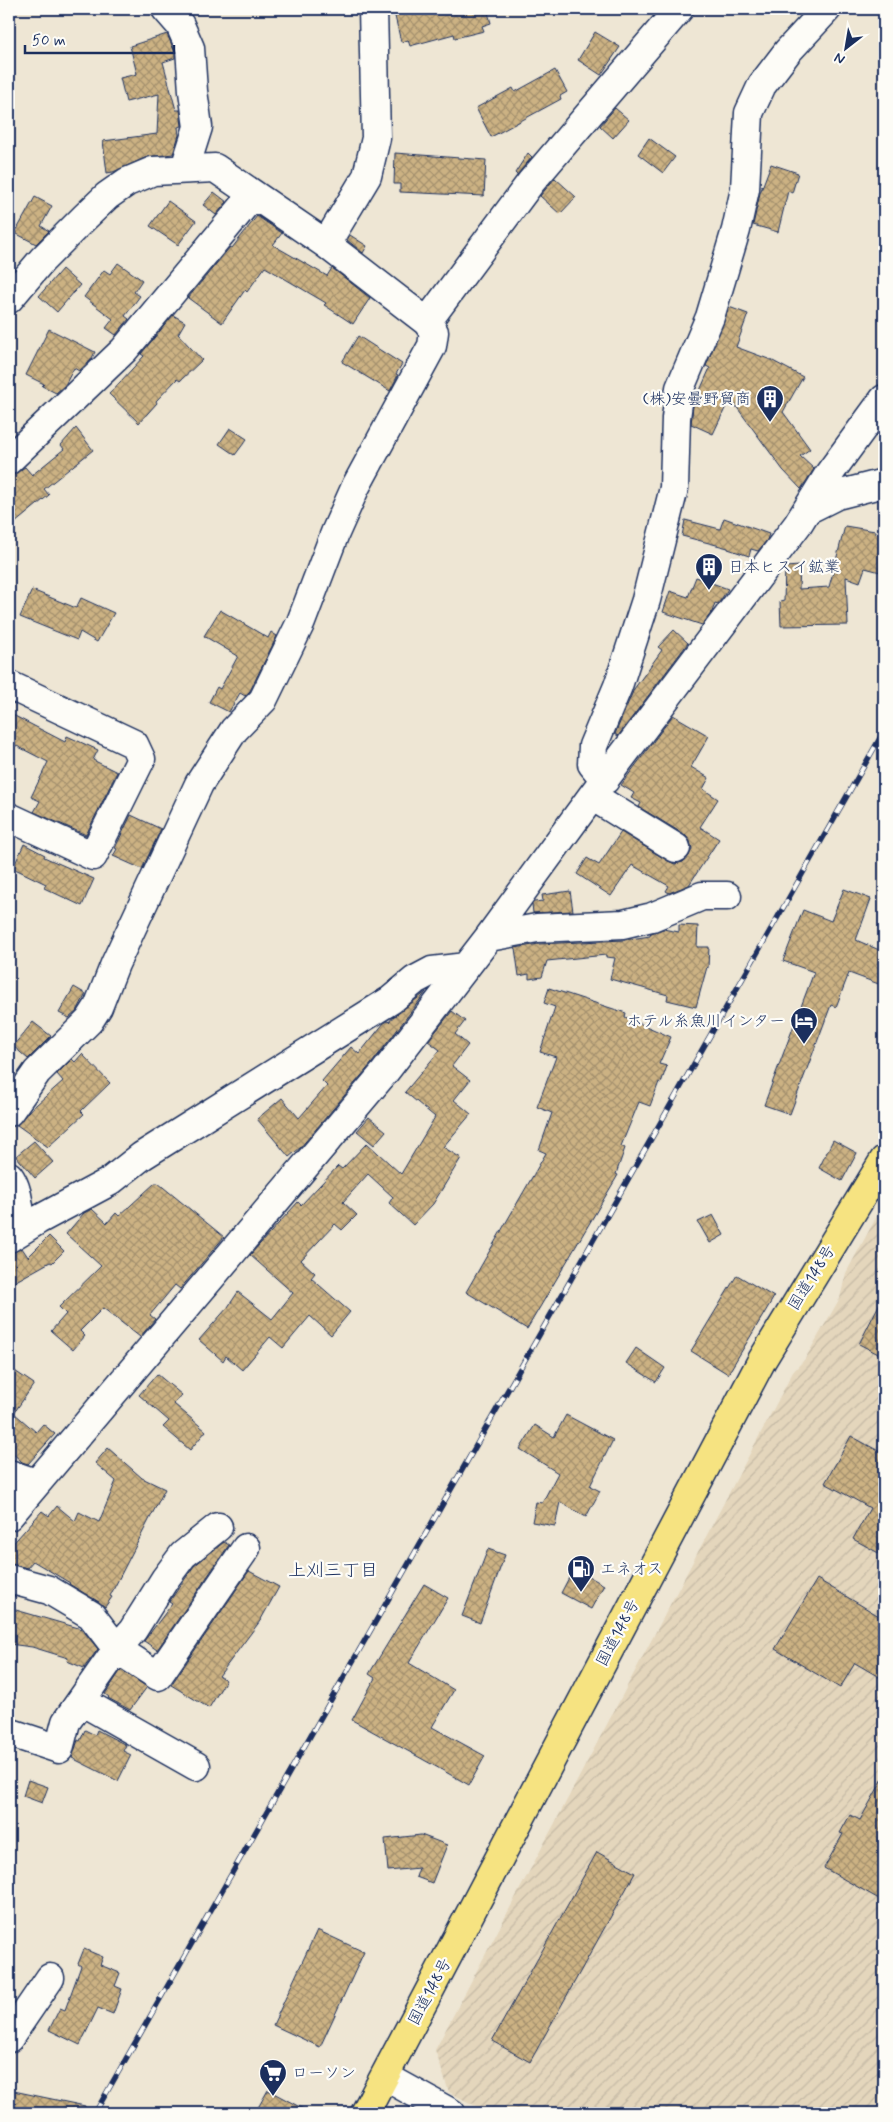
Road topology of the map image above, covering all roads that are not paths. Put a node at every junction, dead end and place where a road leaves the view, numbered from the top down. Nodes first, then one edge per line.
1 (166, 9) edge
2 (373, 9) edge
3 (679, 9) edge
4 (827, 9) edge
5 (186, 168) junction
6 (253, 195) junction
7 (326, 244) junction
8 (9, 299) edge
9 (427, 322) junction
10 (884, 399) edge
11 (9, 460) edge
12 (884, 483) edge
13 (807, 510) junction
14 (9, 685) edge
15 (598, 788) junction
16 (9, 817) edge
17 (676, 848) dead end
18 (727, 896) dead end
19 (489, 937) junction
20 (466, 967) junction
21 (9, 1112) edge
22 (884, 1160) edge
23 (9, 1176) edge
24 (16, 1234) edge
25 (9, 1474) edge
26 (36, 1483) junction
27 (9, 1516) edge
28 (218, 1527) dead end
29 (246, 1548) dead end
30 (9, 1579) edge
31 (117, 1649) junction
32 (81, 1701) junction
33 (9, 1736) edge
34 (196, 1766) dead end
35 (50, 1978) dead end
36 (9, 2038) edge
37 (386, 2077) junction
38 (366, 2113) edge
39 (452, 2113) edge

1 - 5 street
2 - 7 street
3 - 9 street
4 - 15 street
5 - 6 street
5 - 8 street
6 - 7 street
6 - 11 street
7 - 9 street
9 - 21 street
10 - 13 street
12 - 13 street
13 - 15 street
14 - 16 street
15 - 17 street
15 - 19 street
18 - 19 street
19 - 20 street
20 - 24 street
20 - 26 street
22 - 37 highway, 国道148号
23 - 24 street
25 - 26 street
26 - 27 street
28 - 31 street
29 - 31 street
30 - 31 street
31 - 32 street
32 - 33 street
32 - 34 street
35 - 36 street
37 - 38 highway, 国道148号
37 - 39 street

